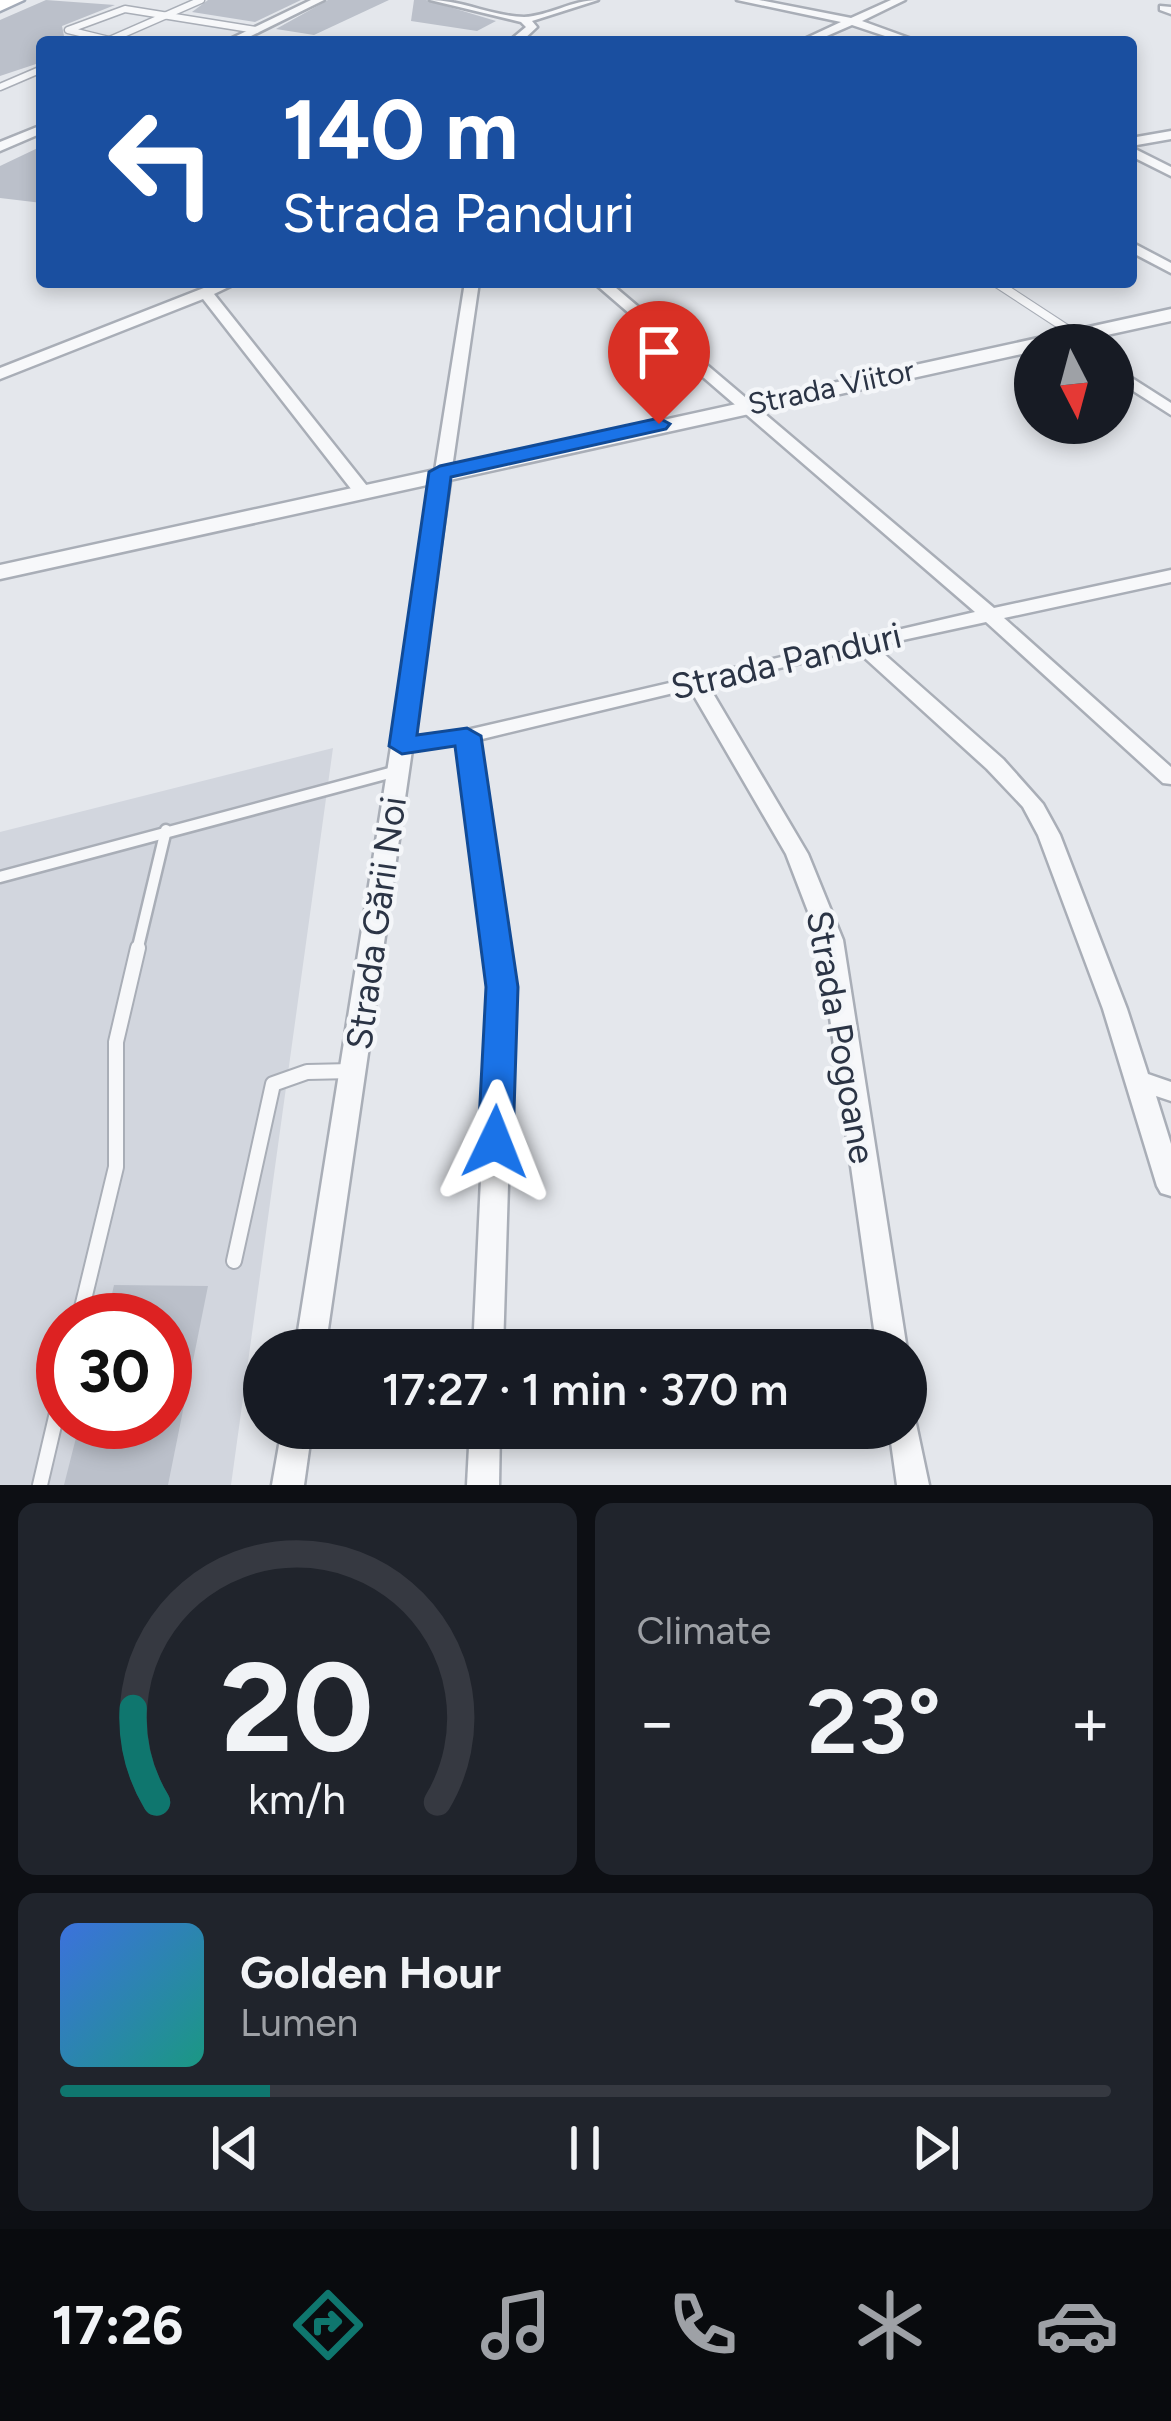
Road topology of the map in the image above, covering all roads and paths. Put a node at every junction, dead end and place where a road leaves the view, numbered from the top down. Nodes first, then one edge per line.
1 (16, 0) edge
2 (201, 0) edge
3 (319, 0) edge
4 (435, 0) edge
5 (593, 0) edge
6 (742, 0) edge
7 (900, 0) edge
8 (0, 6) edge
9 (166, 15) junction
10 (525, 20) junction
11 (852, 21) junction
12 (256, 30) junction
13 (89, 36) edge
14 (118, 36) edge
15 (243, 36) edge
16 (521, 36) edge
17 (818, 36) edge
18 (896, 36) edge
19 (36, 72) edge
20 (0, 87) edge
21 (36, 132) edge
22 (1171, 135) edge
23 (1137, 145) edge
24 (0, 147) edge
25 (1137, 151) edge
26 (1171, 172) edge
27 (1137, 249) edge
28 (1171, 269) edge
29 (218, 288) edge
30 (471, 288) edge
31 (607, 288) edge
32 (1003, 288) edge
33 (206, 293) junction
34 (1171, 315) edge
35 (1051, 324) edge
36 (1134, 324) edge
37 (1014, 351) edge
38 (0, 374) edge
39 (1134, 385) edge
40 (746, 405) junction
41 (1171, 410) edge
42 (440, 472) junction
43 (361, 490) junction
44 (0, 572) edge
45 (1171, 576) edge
46 (985, 615) junction
47 (860, 643) junction
48 (695, 682) junction
49 (467, 736) junction
50 (402, 746) junction
51 (398, 771) junction
52 (1171, 778) edge
53 (166, 830) junction
54 (0, 877) edge
55 (355, 1070) junction
56 (1171, 1073) edge
57 (1137, 1080) junction
58 (1171, 1092) edge
59 (1171, 1186) edge
60 (234, 1261) dead end
61 (86, 1293) edge
62 (313, 1329) edge
63 (489, 1329) edge
64 (889, 1329) edge
65 (48, 1449) edge
66 (294, 1449) edge
67 (484, 1449) edge
68 (907, 1449) edge
69 (40, 1485) edge
70 (288, 1485) edge
71 (483, 1485) edge
72 (913, 1485) edge

1 - 8 main road
2 - 9 lane
3 - 12 street
4 - 10 street
5 - 10 street
6 - 11 street
7 - 11 street
9 - 12 lane
9 - 13 lane
9 - 14 lane
10 - 16 street
11 - 17 street
11 - 18 street
12 - 15 street
19 - 20 lane
21 - 24 street
22 - 23 street
25 - 26 street
27 - 28 street
29 - 33 street
30 - 42 street, Strada Gării Noi
31 - 40 street
32 - 35 lane
33 - 38 street
33 - 43 street
34 - 36 street, Strada Viitor
37 - 40 street, Strada Viitor
39 - 41 street
40 - 42 street, Strada Viitor
40 - 46 street
42 - 43 street, Strada Viitor
42 - 50 street, Strada Gării Noi
43 - 44 street, Strada Viitor
45 - 46 street, Strada Panduri
46 - 47 street, Strada Panduri
46 - 52 street
47 - 48 street, Strada Panduri
47 - 57 street
48 - 49 street, Strada Panduri
48 - 64 street, Strada Pogoane
49 - 50 street, Strada Panduri
49 - 63 street
50 - 51 street, Strada Gării Noi
51 - 53 lane
51 - 55 street, Strada Gării Noi
53 - 54 lane
53 - 61 lane
55 - 60 lane
55 - 62 street, Strada Gării Noi
56 - 57 street
57 - 58 street
57 - 59 street
65 - 69 lane
66 - 70 street
67 - 71 street
68 - 72 street

